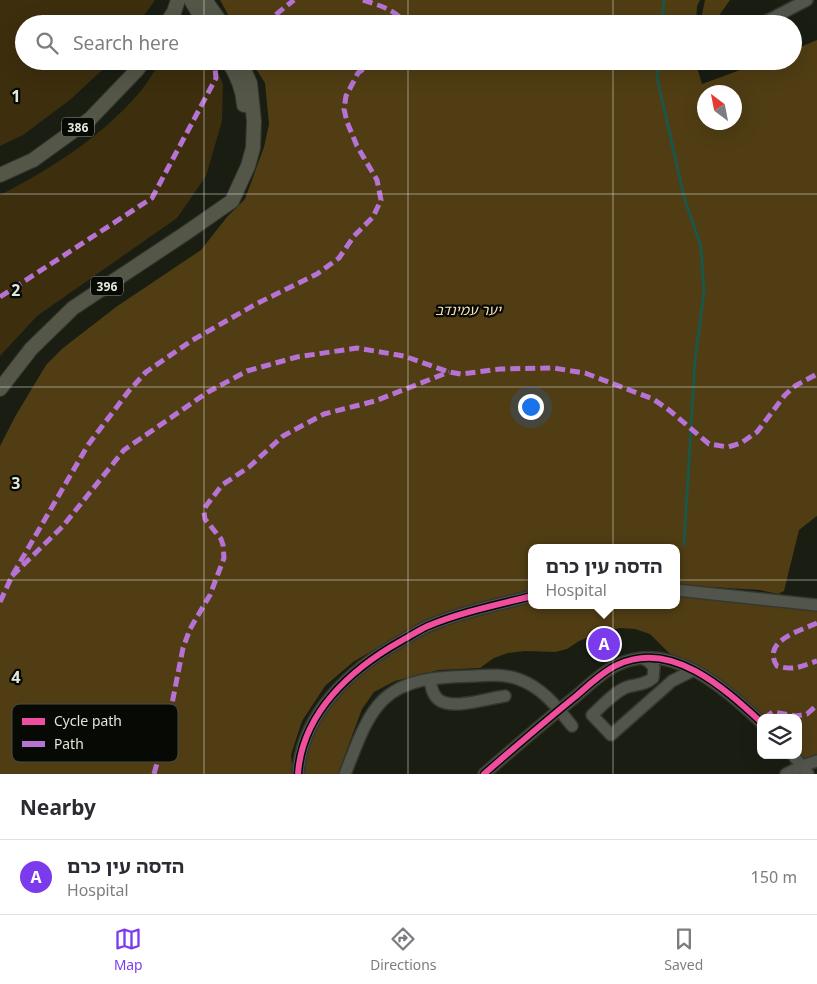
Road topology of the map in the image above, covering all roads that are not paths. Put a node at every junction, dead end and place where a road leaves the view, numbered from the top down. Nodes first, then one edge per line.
1 (178, 0) edge
2 (191, 0) edge
3 (205, 0) edge
4 (213, 0) edge
5 (807, 0) edge
6 (172, 15) edge
7 (200, 15) edge
8 (215, 15) edge
9 (218, 15) edge
10 (778, 15) edge
11 (137, 70) edge
12 (233, 70) edge
13 (244, 70) edge
14 (0, 175) edge
15 (232, 201) junction
16 (0, 389) edge
17 (680, 590) edge
18 (528, 597) edge
19 (817, 606) edge
20 (641, 657) junction
21 (694, 670) junction
22 (430, 679) junction
23 (505, 696) dead end
24 (559, 710) junction
25 (757, 718) edge
26 (572, 726) dead end
27 (796, 759) edge
28 (817, 761) edge
29 (805, 770) edge
30 (298, 774) edge
31 (345, 774) edge
32 (484, 774) edge
33 (786, 774) edge

1 - 6 main road
2 - 7 main road
3 - 8 main road
4 - 9 main road
5 - 10 street
11 - 14 main road, 386
12 - 15 main road
13 - 15 main road
15 - 16 main road, 396
17 - 19 street
18 - 30 street
20 - 21 street
20 - 21 street
20 - 24 street
21 - 25 street
22 - 23 street
22 - 24 street
22 - 31 street
24 - 26 street
24 - 32 street
27 - 29 street
28 - 29 street
29 - 33 street

